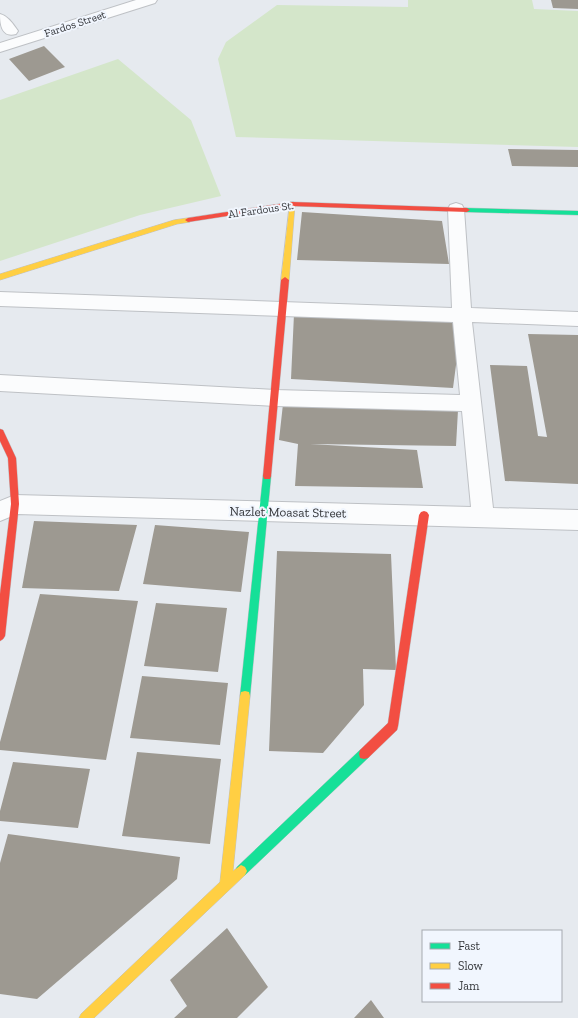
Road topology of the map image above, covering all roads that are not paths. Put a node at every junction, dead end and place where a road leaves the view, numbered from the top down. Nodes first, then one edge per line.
1 (150, 0) edge
2 (0, 18) edge
3 (26, 26) dead end
4 (6, 32) edge
5 (0, 48) edge
6 (292, 204) junction
7 (456, 209) junction
8 (578, 213) edge
9 (0, 277) edge
10 (0, 299) edge
11 (282, 308) junction
12 (462, 314) junction
13 (578, 319) edge
14 (0, 383) edge
15 (275, 398) junction
16 (471, 403) junction
17 (0, 432) edge
18 (8, 508) edge
19 (263, 511) junction
20 (424, 515) junction
21 (483, 518) junction
22 (578, 520) edge
23 (0, 636) edge
24 (226, 884) junction
25 (85, 1018) edge

1 - 5 street, Fardos Street
2 - 4 street
3 - 4 street, Fardos Street
6 - 7 street, Al Fardous St.
6 - 9 street, Al Fardous St.
6 - 11 street
7 - 8 street, Al Fardous St.
7 - 12 street
10 - 11 street
11 - 12 street
11 - 15 street
12 - 13 street
12 - 16 street
14 - 15 street
15 - 16 street
15 - 19 street
16 - 21 street
17 - 18 street
18 - 19 street, Nazlet Moasat Street
18 - 23 street
19 - 20 street, Nazlet Moasat Street
19 - 24 street
20 - 21 street, Nazlet Moasat Street
20 - 24 street
21 - 22 street, Nazlet Moasat Street
24 - 25 street

